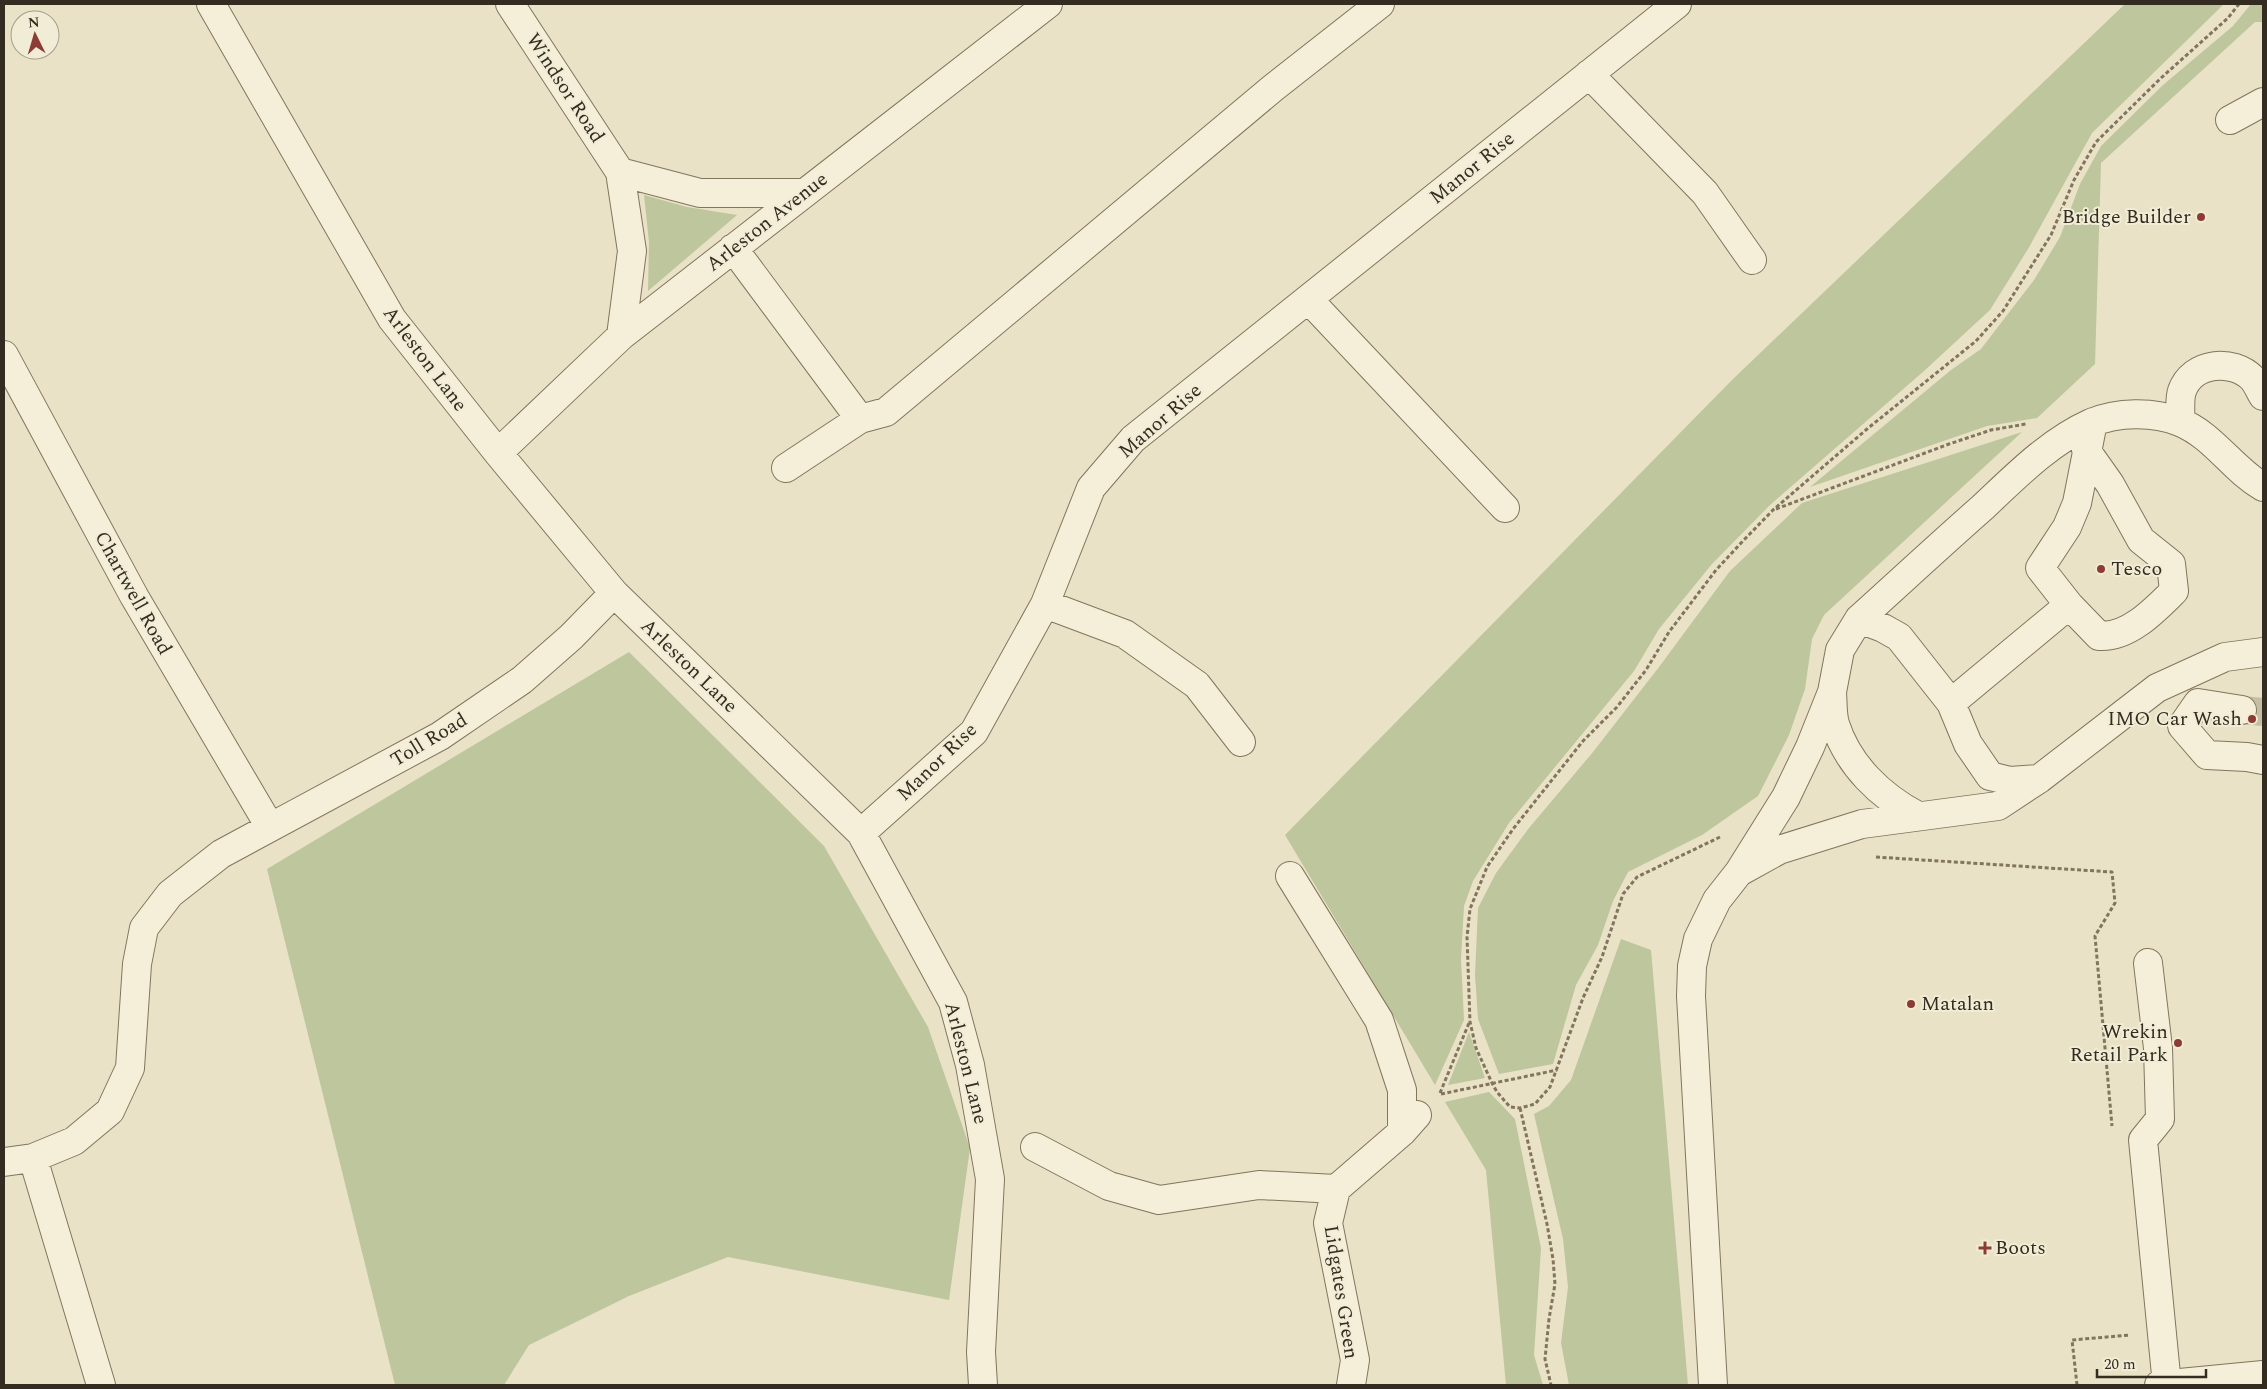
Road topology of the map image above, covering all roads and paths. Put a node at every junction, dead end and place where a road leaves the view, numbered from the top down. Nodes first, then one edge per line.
1 (210, 4) edge
2 (510, 4) edge
3 (1048, 4) edge
4 (1380, 4) edge
5 (1676, 4) edge
6 (2239, 4) edge
7 (1589, 74) junction
8 (2263, 102) edge
9 (2230, 120) dead end
10 (620, 172) junction
11 (803, 193) junction
12 (733, 248) junction
13 (1752, 260) dead end
14 (1309, 300) junction
15 (621, 336) junction
16 (4, 355) edge
17 (2263, 396) edge
18 (860, 419) junction
19 (2180, 422) junction
20 (2076, 443) junction
21 (498, 453) junction
22 (786, 468) dead end
23 (2263, 487) edge
24 (1505, 508) dead end
25 (1774, 510) junction
26 (614, 593) junction
27 (1045, 604) junction
28 (2069, 605) junction
29 (1859, 619) junction
30 (2263, 652) edge
31 (1832, 692) junction
32 (1951, 703) junction
33 (2242, 710) tunnel mouth
34 (1241, 742) dead end
35 (2263, 760) edge
36 (2039, 779) junction
37 (1918, 816) junction
38 (270, 826) junction
39 (861, 833) junction
40 (1726, 834) dead end
41 (1875, 857) dead end
42 (1739, 872) junction
43 (1290, 876) dead end
44 (2148, 963) dead end
45 (1470, 1022) junction
46 (1557, 1070) junction
47 (1492, 1083) junction
48 (1440, 1094) junction
49 (1520, 1108) junction
50 (1410, 1124) junction
51 (2113, 1130) dead end
52 (1035, 1147) dead end
53 (33, 1158) junction
54 (4, 1162) edge
55 (1336, 1189) junction
56 (2131, 1325) dead end
57 (2263, 1375) edge
58 (100, 1385) edge
59 (982, 1385) edge
60 (1351, 1385) edge
61 (1551, 1385) edge
62 (1713, 1385) edge
63 (2077, 1385) edge
64 (2163, 1385) edge

1 - 21 street, Arleston Lane
2 - 10 street, Windsor Road
3 - 11 street, Arleston Avenue
4 - 18 street
5 - 7 street, Manor Rise
6 - 25 path
7 - 13 street
7 - 14 street, Manor Rise
8 - 9 street
10 - 11 street
10 - 15 street, Windsor Road
11 - 12 street, Arleston Avenue
12 - 15 street, Arleston Avenue
12 - 18 street
14 - 24 street
14 - 27 street, Manor Rise
15 - 21 street, Arleston Avenue
16 - 38 street, Chartwell Road
17 - 19 street
18 - 22 street
19 - 20 street
19 - 23 street
20 - 25 path
20 - 28 street
20 - 28 street
20 - 29 street
21 - 26 street, Arleston Lane
25 - 45 path
26 - 38 street, Toll Road
26 - 39 street, Arleston Lane
27 - 34 street
27 - 39 street, Manor Rise
28 - 32 street
29 - 31 street
29 - 32 street
30 - 36 street
31 - 37 street
31 - 42 street
32 - 36 street
33 - 35 street
36 - 37 street
37 - 42 street
38 - 53 street, Toll Road
39 - 59 street, Arleston Lane
40 - 46 path
41 - 51 path
42 - 62 street
43 - 50 street
44 - 64 street
45 - 47 path
45 - 48 path
46 - 47 path
46 - 49 path
47 - 48 path
47 - 49 path
48 - 50 path
49 - 61 path
50 - 55 street
52 - 55 street
53 - 54 street, Toll Road
53 - 58 street
55 - 60 street, Lidgates Green
56 - 63 path
57 - 64 street

